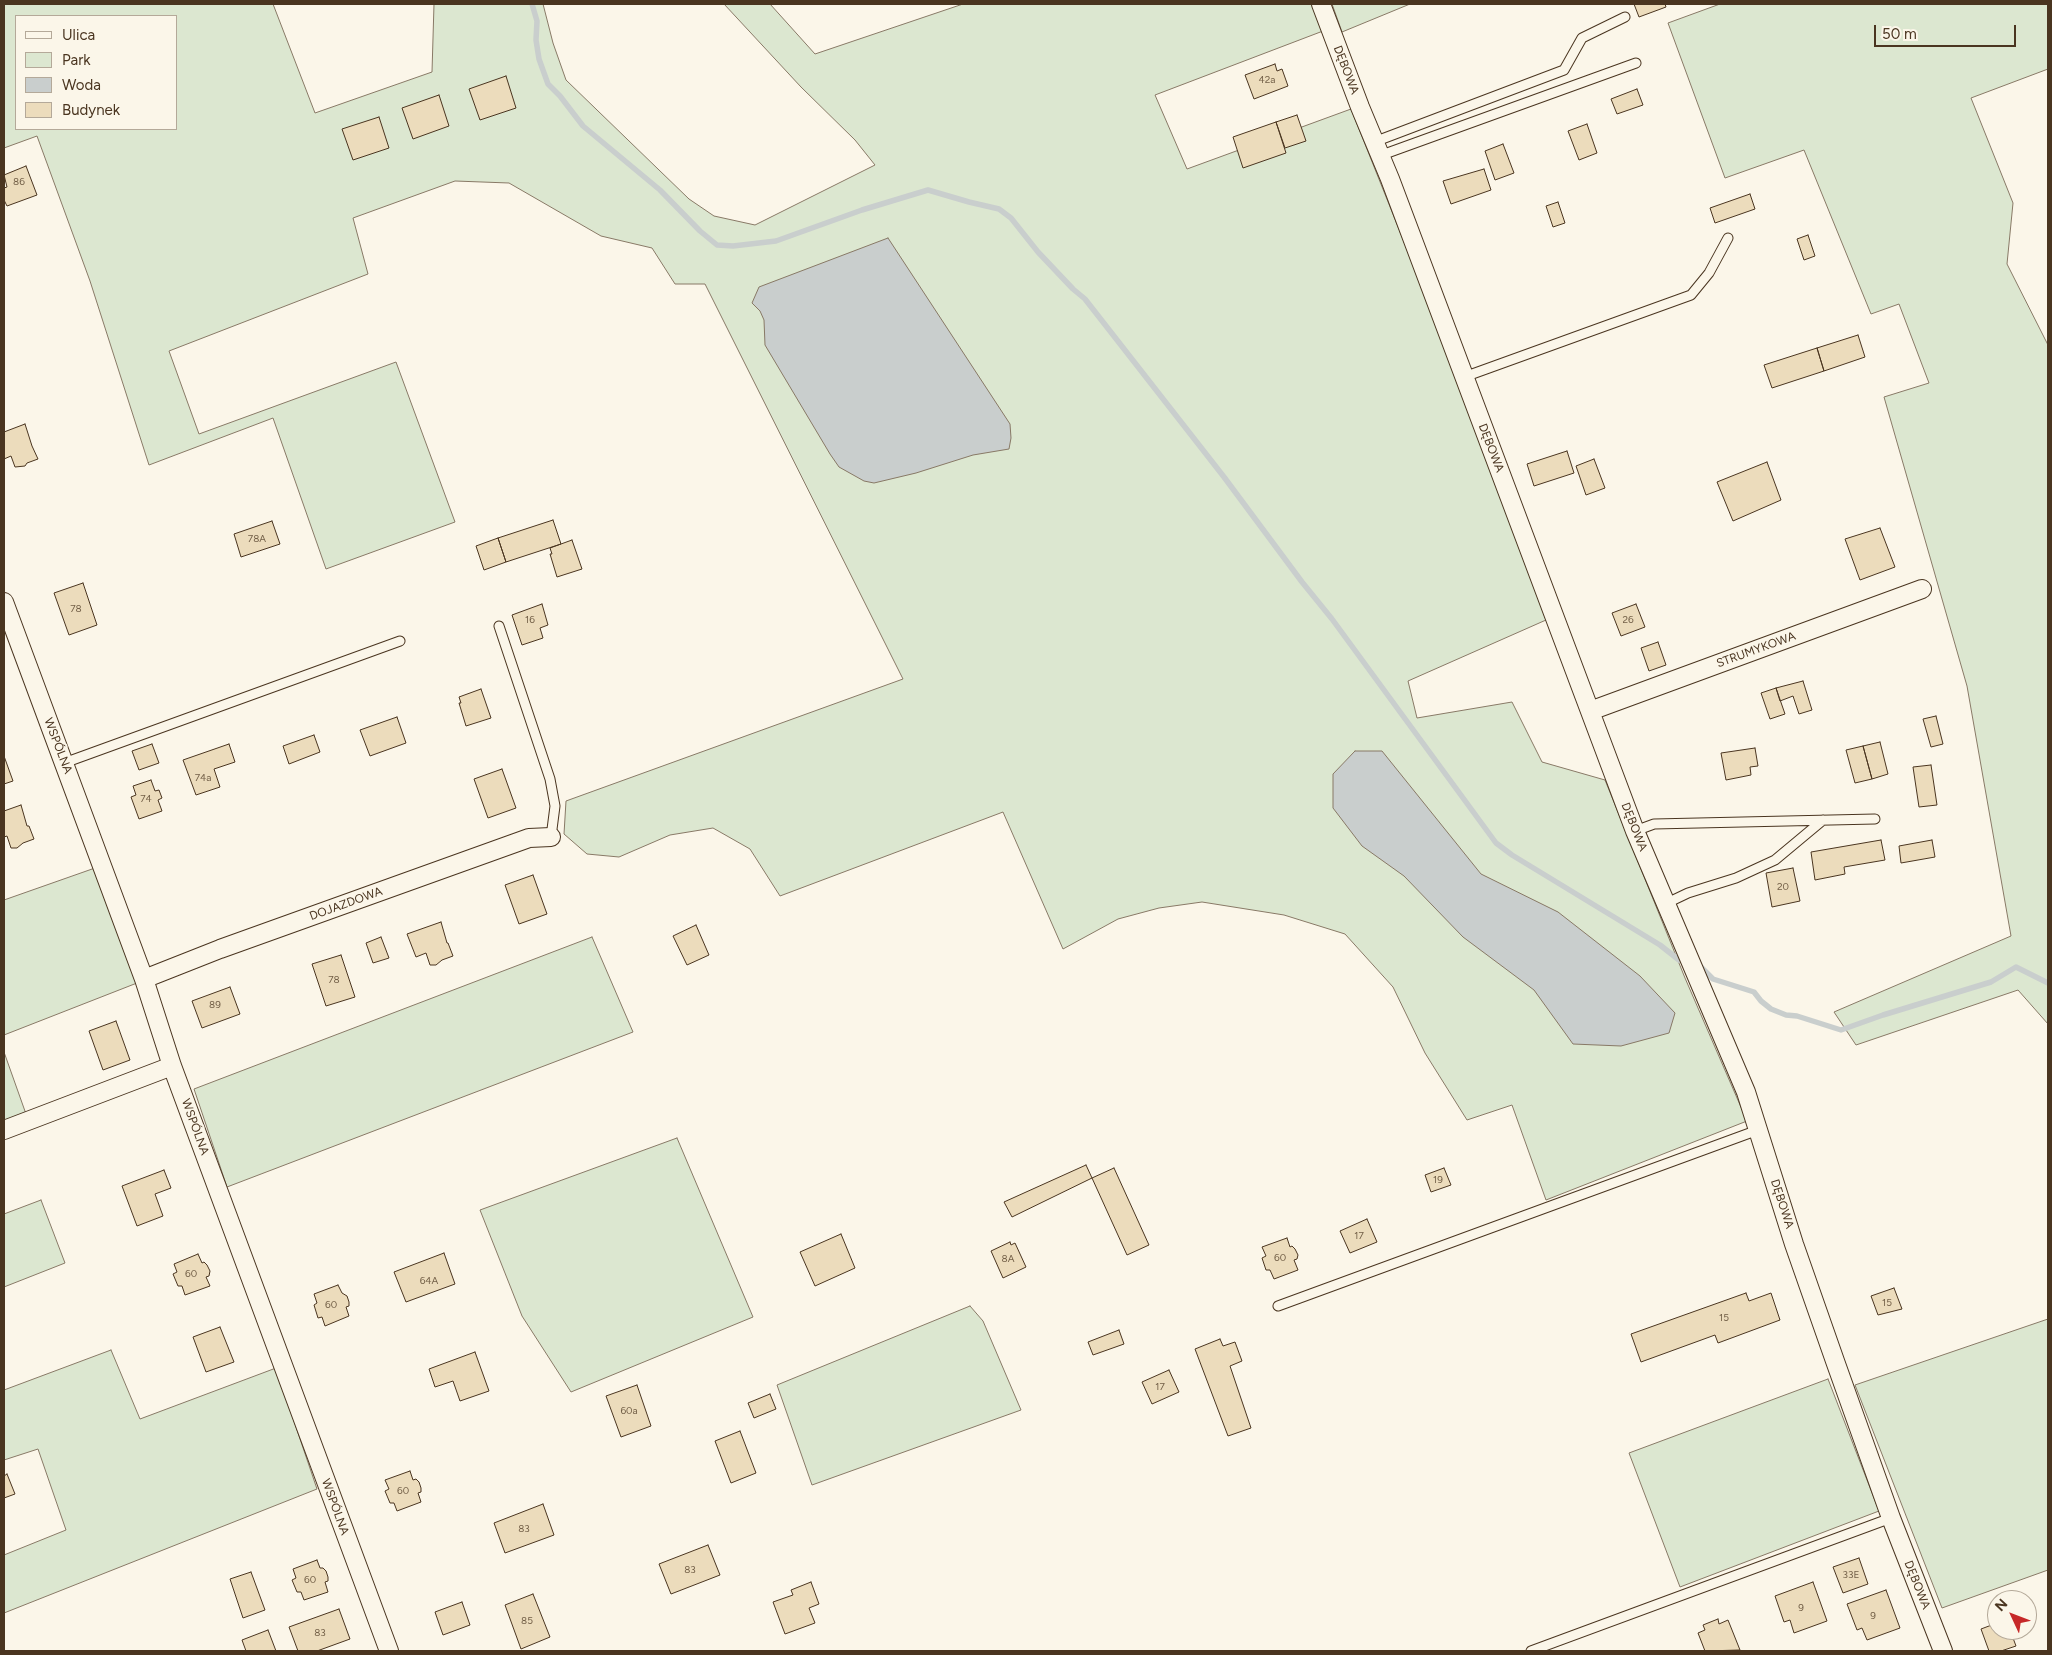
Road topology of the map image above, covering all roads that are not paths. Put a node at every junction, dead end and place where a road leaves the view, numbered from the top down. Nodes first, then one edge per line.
1 (1321, 4) edge
2 (1625, 17) dead end
3 (1636, 63) dead end
4 (1376, 149) junction
5 (1728, 238) dead end
6 (1464, 377) junction
7 (1922, 589) dead end
8 (4, 602) edge
9 (499, 626) dead end
10 (400, 641) dead end
11 (1590, 711) junction
12 (64, 763) junction
13 (1875, 819) dead end
14 (1823, 820) junction
15 (1635, 831) junction
16 (551, 837) joint
17 (1667, 903) junction
18 (144, 979) junction
19 (172, 1066) junction
20 (4, 1130) edge
21 (1758, 1130) junction
22 (1278, 1306) dead end
23 (1891, 1518) junction
24 (389, 1651) edge
25 (1531, 1651) edge
26 (1943, 1651) edge

1 - 4 street, DĘBOWA
2 - 4 lane
3 - 4 lane
4 - 6 street, DĘBOWA
5 - 6 lane
6 - 11 street, DĘBOWA
7 - 11 street, STRUMYKOWA
8 - 12 street, WSPÓLNA
9 - 16 lane
10 - 12 lane
11 - 15 street, DĘBOWA
12 - 18 street, WSPÓLNA
13 - 14 lane
14 - 15 lane
14 - 17 lane
15 - 17 street, DĘBOWA
16 - 18 street, DOJAZDOWA
17 - 21 street, DĘBOWA
18 - 19 street, WSPÓLNA
19 - 20 street
19 - 24 street, WSPÓLNA
21 - 22 lane
21 - 23 street, DĘBOWA
23 - 25 lane
23 - 26 street, DĘBOWA

